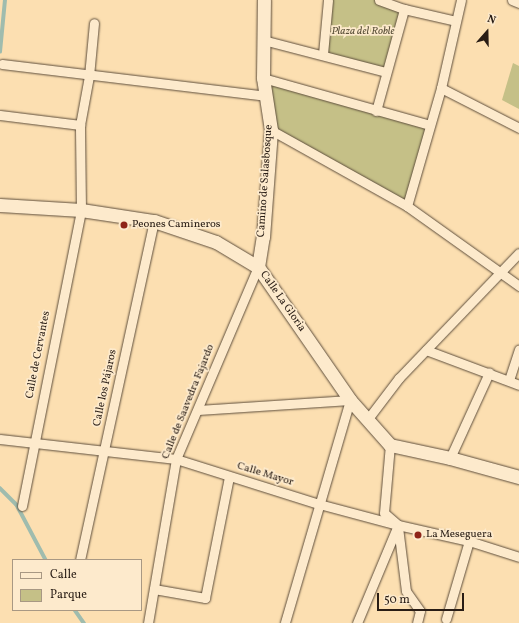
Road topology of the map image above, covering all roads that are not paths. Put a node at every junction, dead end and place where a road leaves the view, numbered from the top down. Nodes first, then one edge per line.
1 (264, 0) edge
2 (328, 0) edge
3 (379, 0) edge
4 (461, 0) edge
5 (512, 0) edge
6 (519, 3) edge
7 (404, 9) junction
8 (456, 21) junction
9 (94, 23) dead end
10 (263, 40) junction
11 (323, 54) junction
12 (2, 64) dead end
13 (386, 72) junction
14 (89, 76) junction
15 (263, 78) junction
16 (441, 88) junction
17 (265, 96) junction
18 (376, 111) junction
19 (0, 115) edge
20 (80, 124) junction
21 (430, 125) junction
22 (519, 128) edge
23 (271, 130) junction
24 (0, 205) edge
25 (407, 206) junction
26 (81, 210) junction
27 (154, 221) junction
28 (519, 253) edge
29 (258, 267) junction
30 (499, 272) junction
31 (519, 286) edge
32 (426, 350) junction
33 (519, 350) edge
34 (489, 373) junction
35 (509, 380) junction
36 (519, 385) edge
37 (350, 400) junction
38 (198, 410) junction
39 (367, 420) junction
40 (0, 439) edge
41 (34, 443) junction
42 (390, 446) junction
43 (105, 451) junction
44 (450, 458) junction
45 (176, 459) junction
46 (229, 477) junction
47 (519, 477) edge
48 (319, 504) junction
49 (22, 506) dead end
50 (398, 526) junction
51 (469, 541) junction
52 (519, 557) edge
53 (80, 559) edge
54 (154, 589) junction
55 (446, 619) dead end
56 (148, 623) edge
57 (285, 623) edge
58 (357, 623) edge
59 (418, 623) edge

1 - 10 main road, Camino de Salasbosque
2 - 11 street
3 - 7 street
4 - 8 street
5 - 6 street
7 - 8 street
7 - 13 street
8 - 16 street
9 - 14 street, Calle de Cervantes
10 - 11 street
10 - 15 main road, Camino de Salasbosque
11 - 13 street
12 - 14 street
13 - 18 street
14 - 17 street
14 - 20 street, Calle de Cervantes
15 - 17 main road, Camino de Salasbosque
15 - 18 street
16 - 21 street
16 - 22 street
17 - 23 main road, Camino de Salasbosque
18 - 21 street
19 - 20 street
20 - 26 street, Calle de Cervantes
21 - 25 street
23 - 25 street
23 - 29 main road, Camino de Salasbosque
24 - 26 main road, Calle La Gloria
25 - 30 street
26 - 27 main road, Calle La Gloria
26 - 41 street, Calle de Cervantes
27 - 29 main road, Calle La Gloria
27 - 43 street, Calle los Pájaros
28 - 30 street
29 - 37 main road, Calle La Gloria
29 - 38 street, Calle de Saavedra Fajardo
30 - 31 street
30 - 32 street
32 - 34 street
32 - 39 street
33 - 35 street
34 - 35 street
34 - 44 street
35 - 36 street
37 - 38 street
37 - 39 main road, Calle La Gloria
37 - 48 street
38 - 45 street, Calle de Saavedra Fajardo
39 - 42 main road, Calle La Gloria
40 - 41 street, Calle Mayor
41 - 43 street, Calle Mayor
41 - 49 street, Calle de Cervantes
42 - 44 main road
42 - 50 street
43 - 45 street, Calle Mayor
43 - 53 street, Calle los Pájaros
44 - 47 main road
45 - 46 street, Calle Mayor
45 - 54 street, Calle de Saavedra Fajardo
46 - 48 street, Calle Mayor
46 - 54 street
48 - 50 street, Calle Mayor
48 - 57 street
50 - 51 street, Calle Mayor
50 - 58 street
50 - 59 street
51 - 52 street, Calle Mayor
51 - 55 street
54 - 56 street, Calle de Saavedra Fajardo

